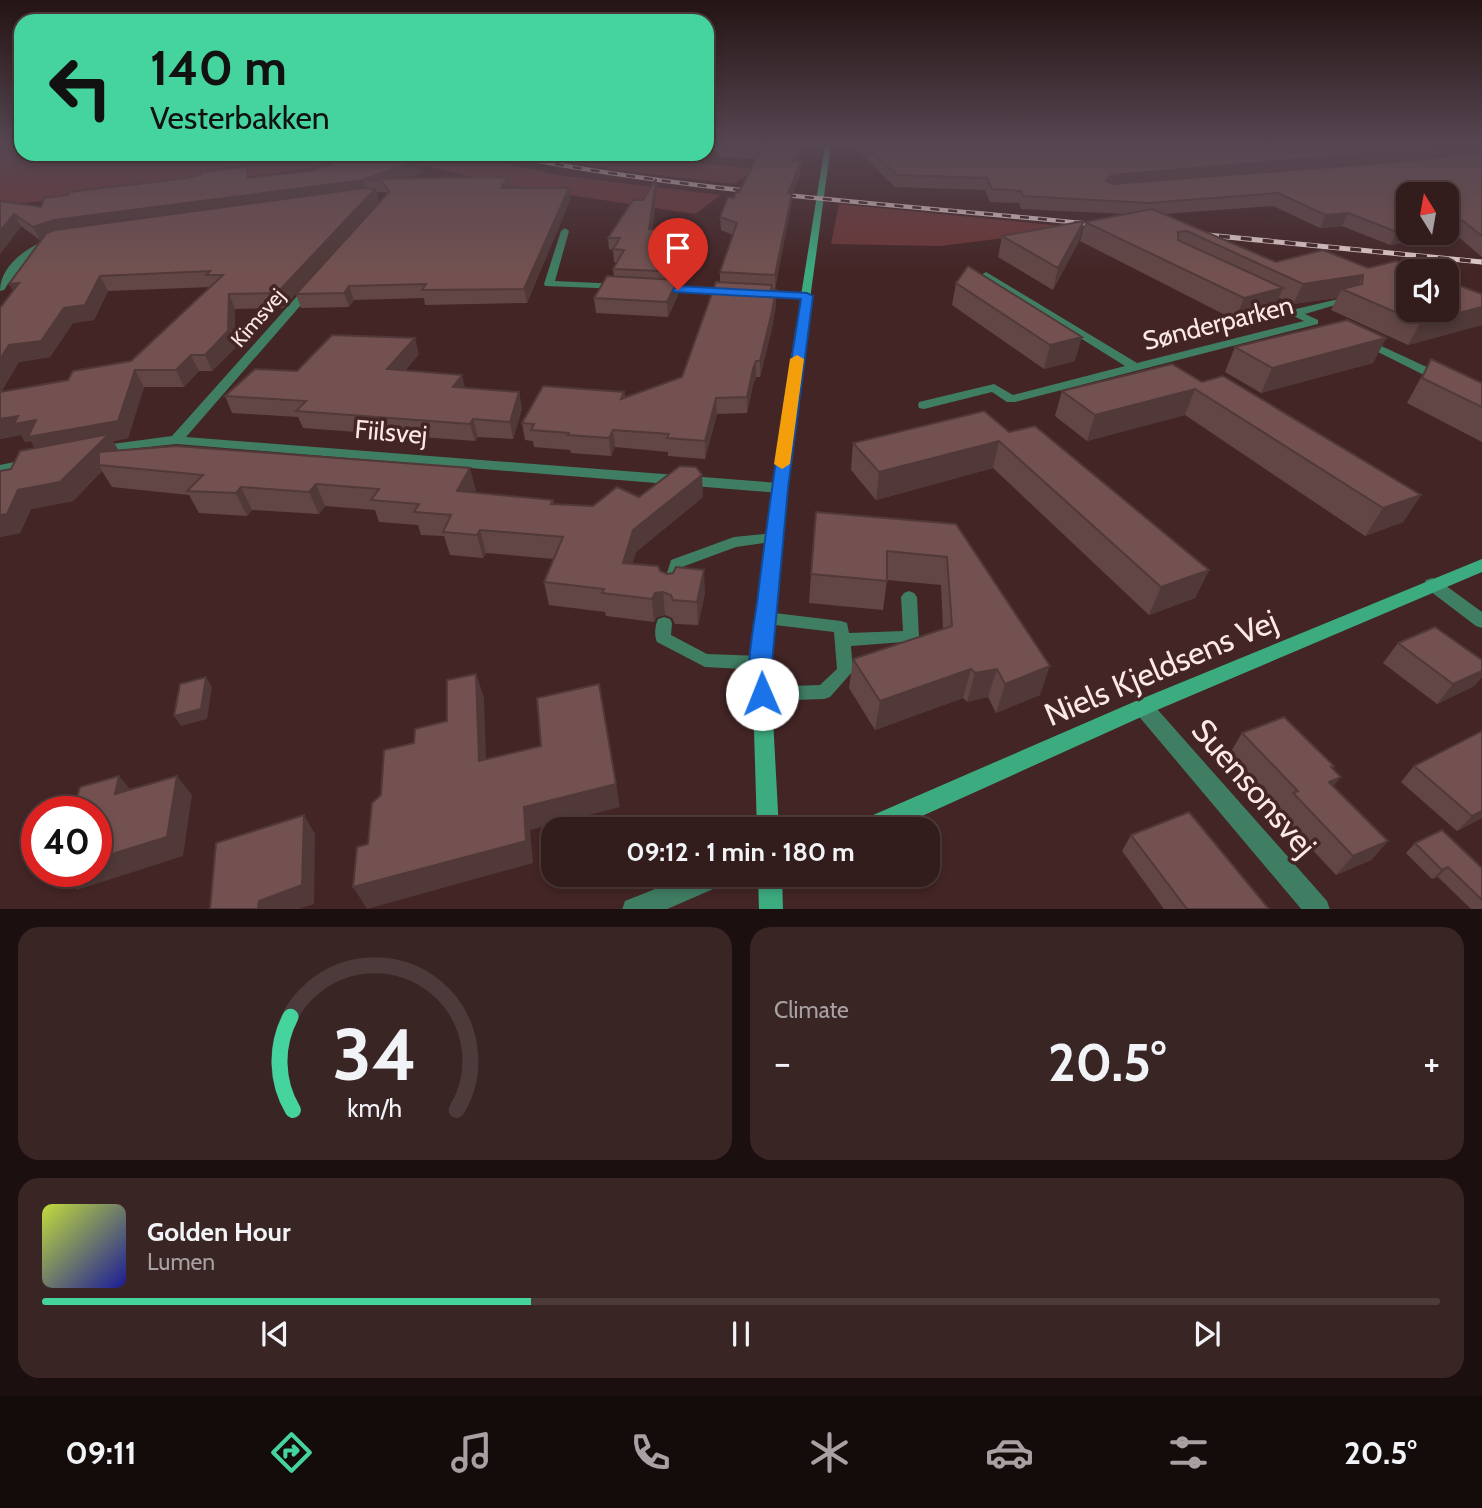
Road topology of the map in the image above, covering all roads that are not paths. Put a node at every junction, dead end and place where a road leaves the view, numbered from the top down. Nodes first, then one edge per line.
1 (822, 187) edge
2 (565, 231) dead end
3 (61, 238) edge
4 (321, 275) edge
5 (986, 275) edge
6 (0, 288) edge
7 (631, 288) edge
8 (645, 288) edge
9 (1247, 290) edge
10 (807, 296) junction
11 (1347, 300) edge
12 (1295, 313) junction
13 (1357, 338) edge
14 (1134, 368) junction
15 (1457, 386) edge
16 (924, 405) dead end
17 (176, 440) junction
18 (79, 454) edge
19 (40, 461) edge
20 (0, 469) edge
21 (779, 488) junction
22 (774, 538) junction
23 (1482, 565) edge
24 (1433, 584) junction
25 (669, 589) edge
26 (909, 597) dead end
27 (766, 618) junction
28 (1482, 621) edge
29 (664, 623) dead end
30 (842, 640) junction
31 (761, 663) junction
32 (762, 694) junction
33 (1143, 707) junction
34 (767, 817) edge
35 (894, 817) edge
36 (689, 887) edge
37 (770, 887) edge
38 (634, 909) edge
39 (771, 909) edge
40 (1318, 909) edge

1 - 10 street
2 - 7 street
3 - 6 street
4 - 17 street, Kimsvej
5 - 14 street, Sønderparken
8 - 10 street
9 - 12 street, Sønderparken
10 - 21 street
11 - 12 street, Sønderparken
12 - 14 street, Sønderparken
13 - 15 street
14 - 16 street, Sønderparken
17 - 18 street, Fiilsvej
17 - 21 street, Fiilsvej
19 - 20 street
21 - 22 street
22 - 25 lane
22 - 27 street
23 - 24 street, Niels Kjeldsens Vej
24 - 28 street
24 - 33 street, Niels Kjeldsens Vej
26 - 30 lane
27 - 30 lane
27 - 31 street
29 - 31 lane
30 - 32 lane
31 - 32 street
32 - 34 street
33 - 35 street, Niels Kjeldsens Vej
33 - 40 street, Suensonsvej
36 - 38 street
37 - 39 street

